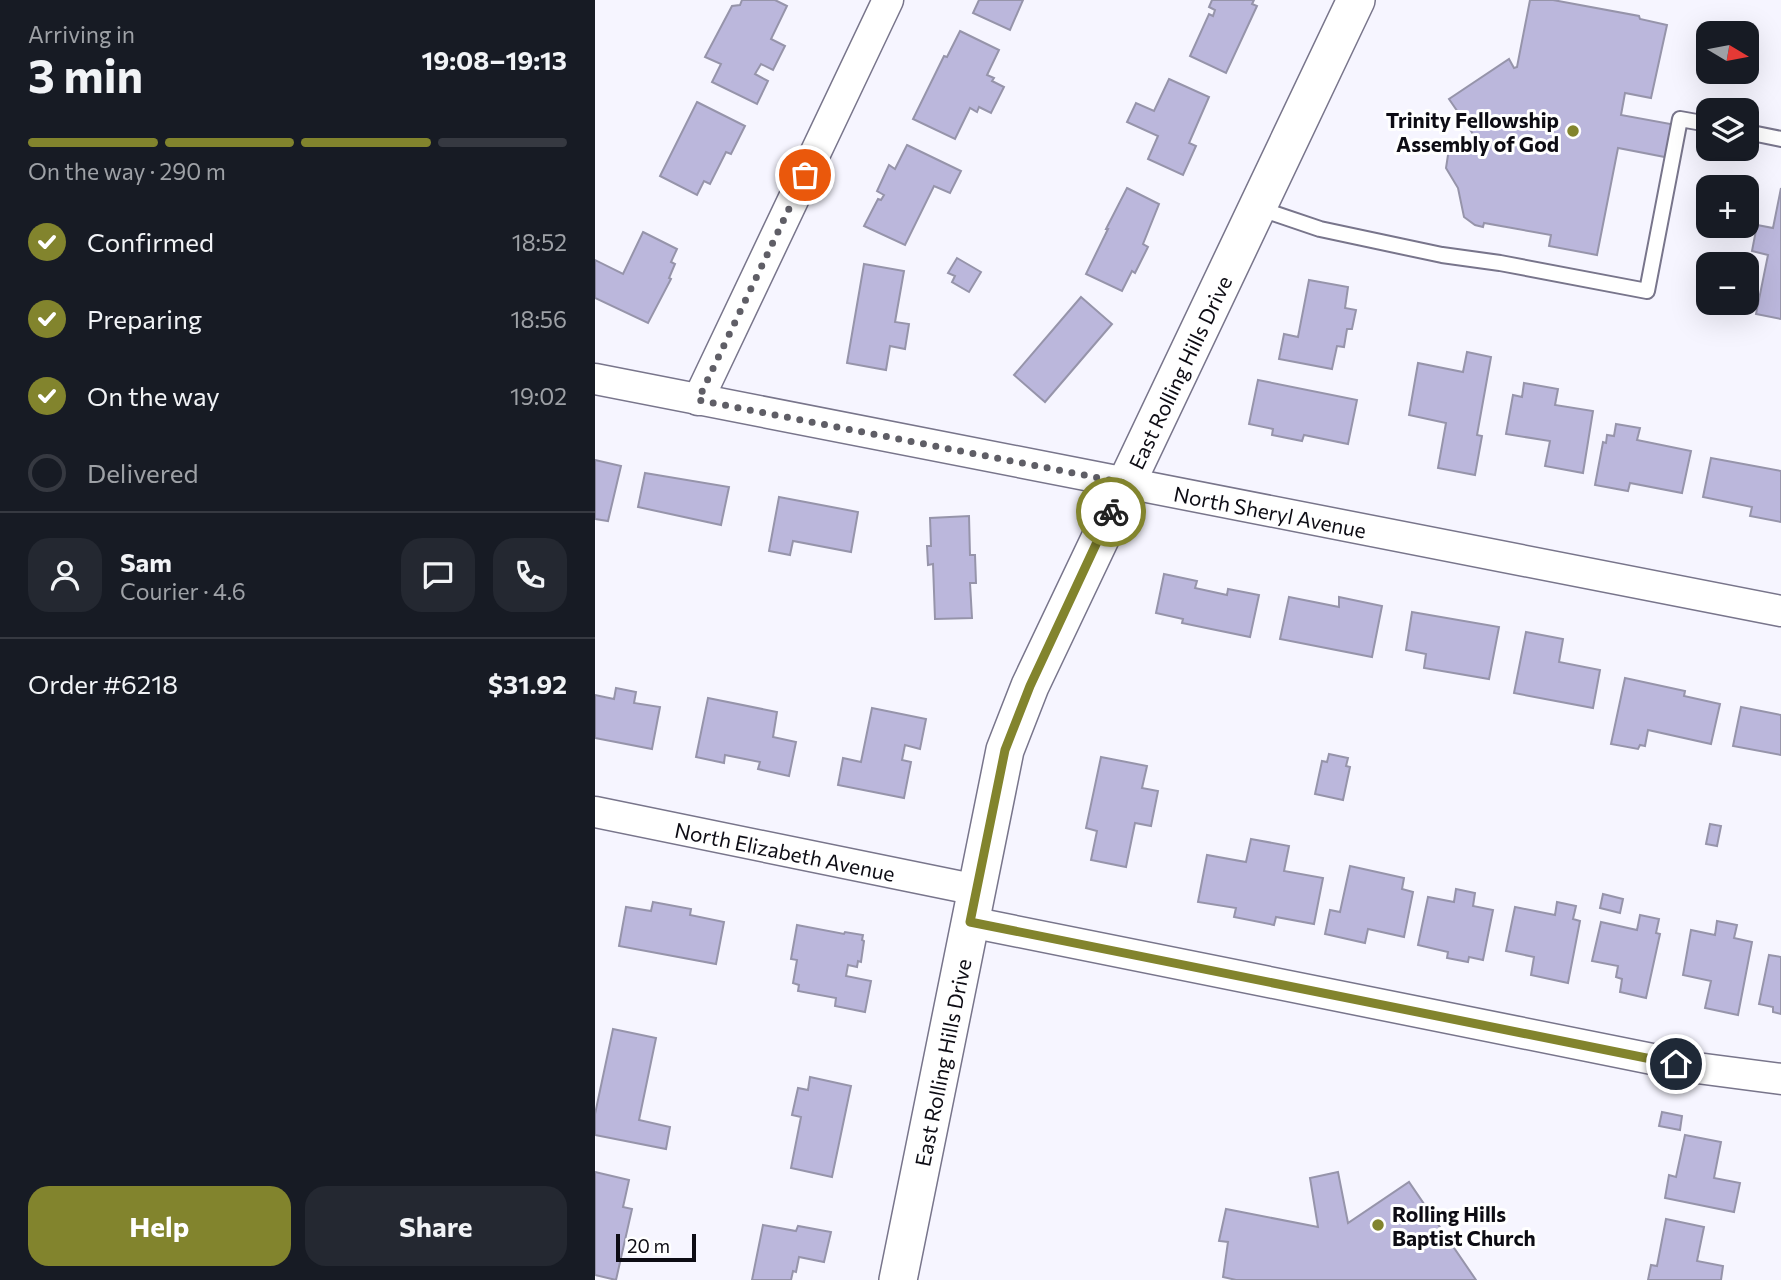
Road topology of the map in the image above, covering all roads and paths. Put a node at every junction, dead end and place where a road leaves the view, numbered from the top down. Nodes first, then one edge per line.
1 (888, 0) edge
2 (1356, 0) edge
3 (1696, 122) edge
4 (1759, 134) edge
5 (1781, 139) edge
6 (1257, 207) junction
7 (595, 379) edge
8 (698, 400) junction
9 (1125, 483) junction
10 (1781, 611) edge
11 (595, 812) edge
12 (974, 906) junction
13 (1781, 1079) edge
14 (898, 1280) edge

1 - 8 street
2 - 6 street, East Rolling Hills Drive
3 - 6 lane
4 - 5 lane
6 - 9 street, East Rolling Hills Drive
7 - 8 street, North Sheryl Avenue
8 - 9 street, North Sheryl Avenue
9 - 10 street, North Sheryl Avenue
9 - 12 street, East Rolling Hills Drive
11 - 12 street, North Elizabeth Avenue
12 - 13 street, North Elizabeth Avenue
12 - 14 street, East Rolling Hills Drive

